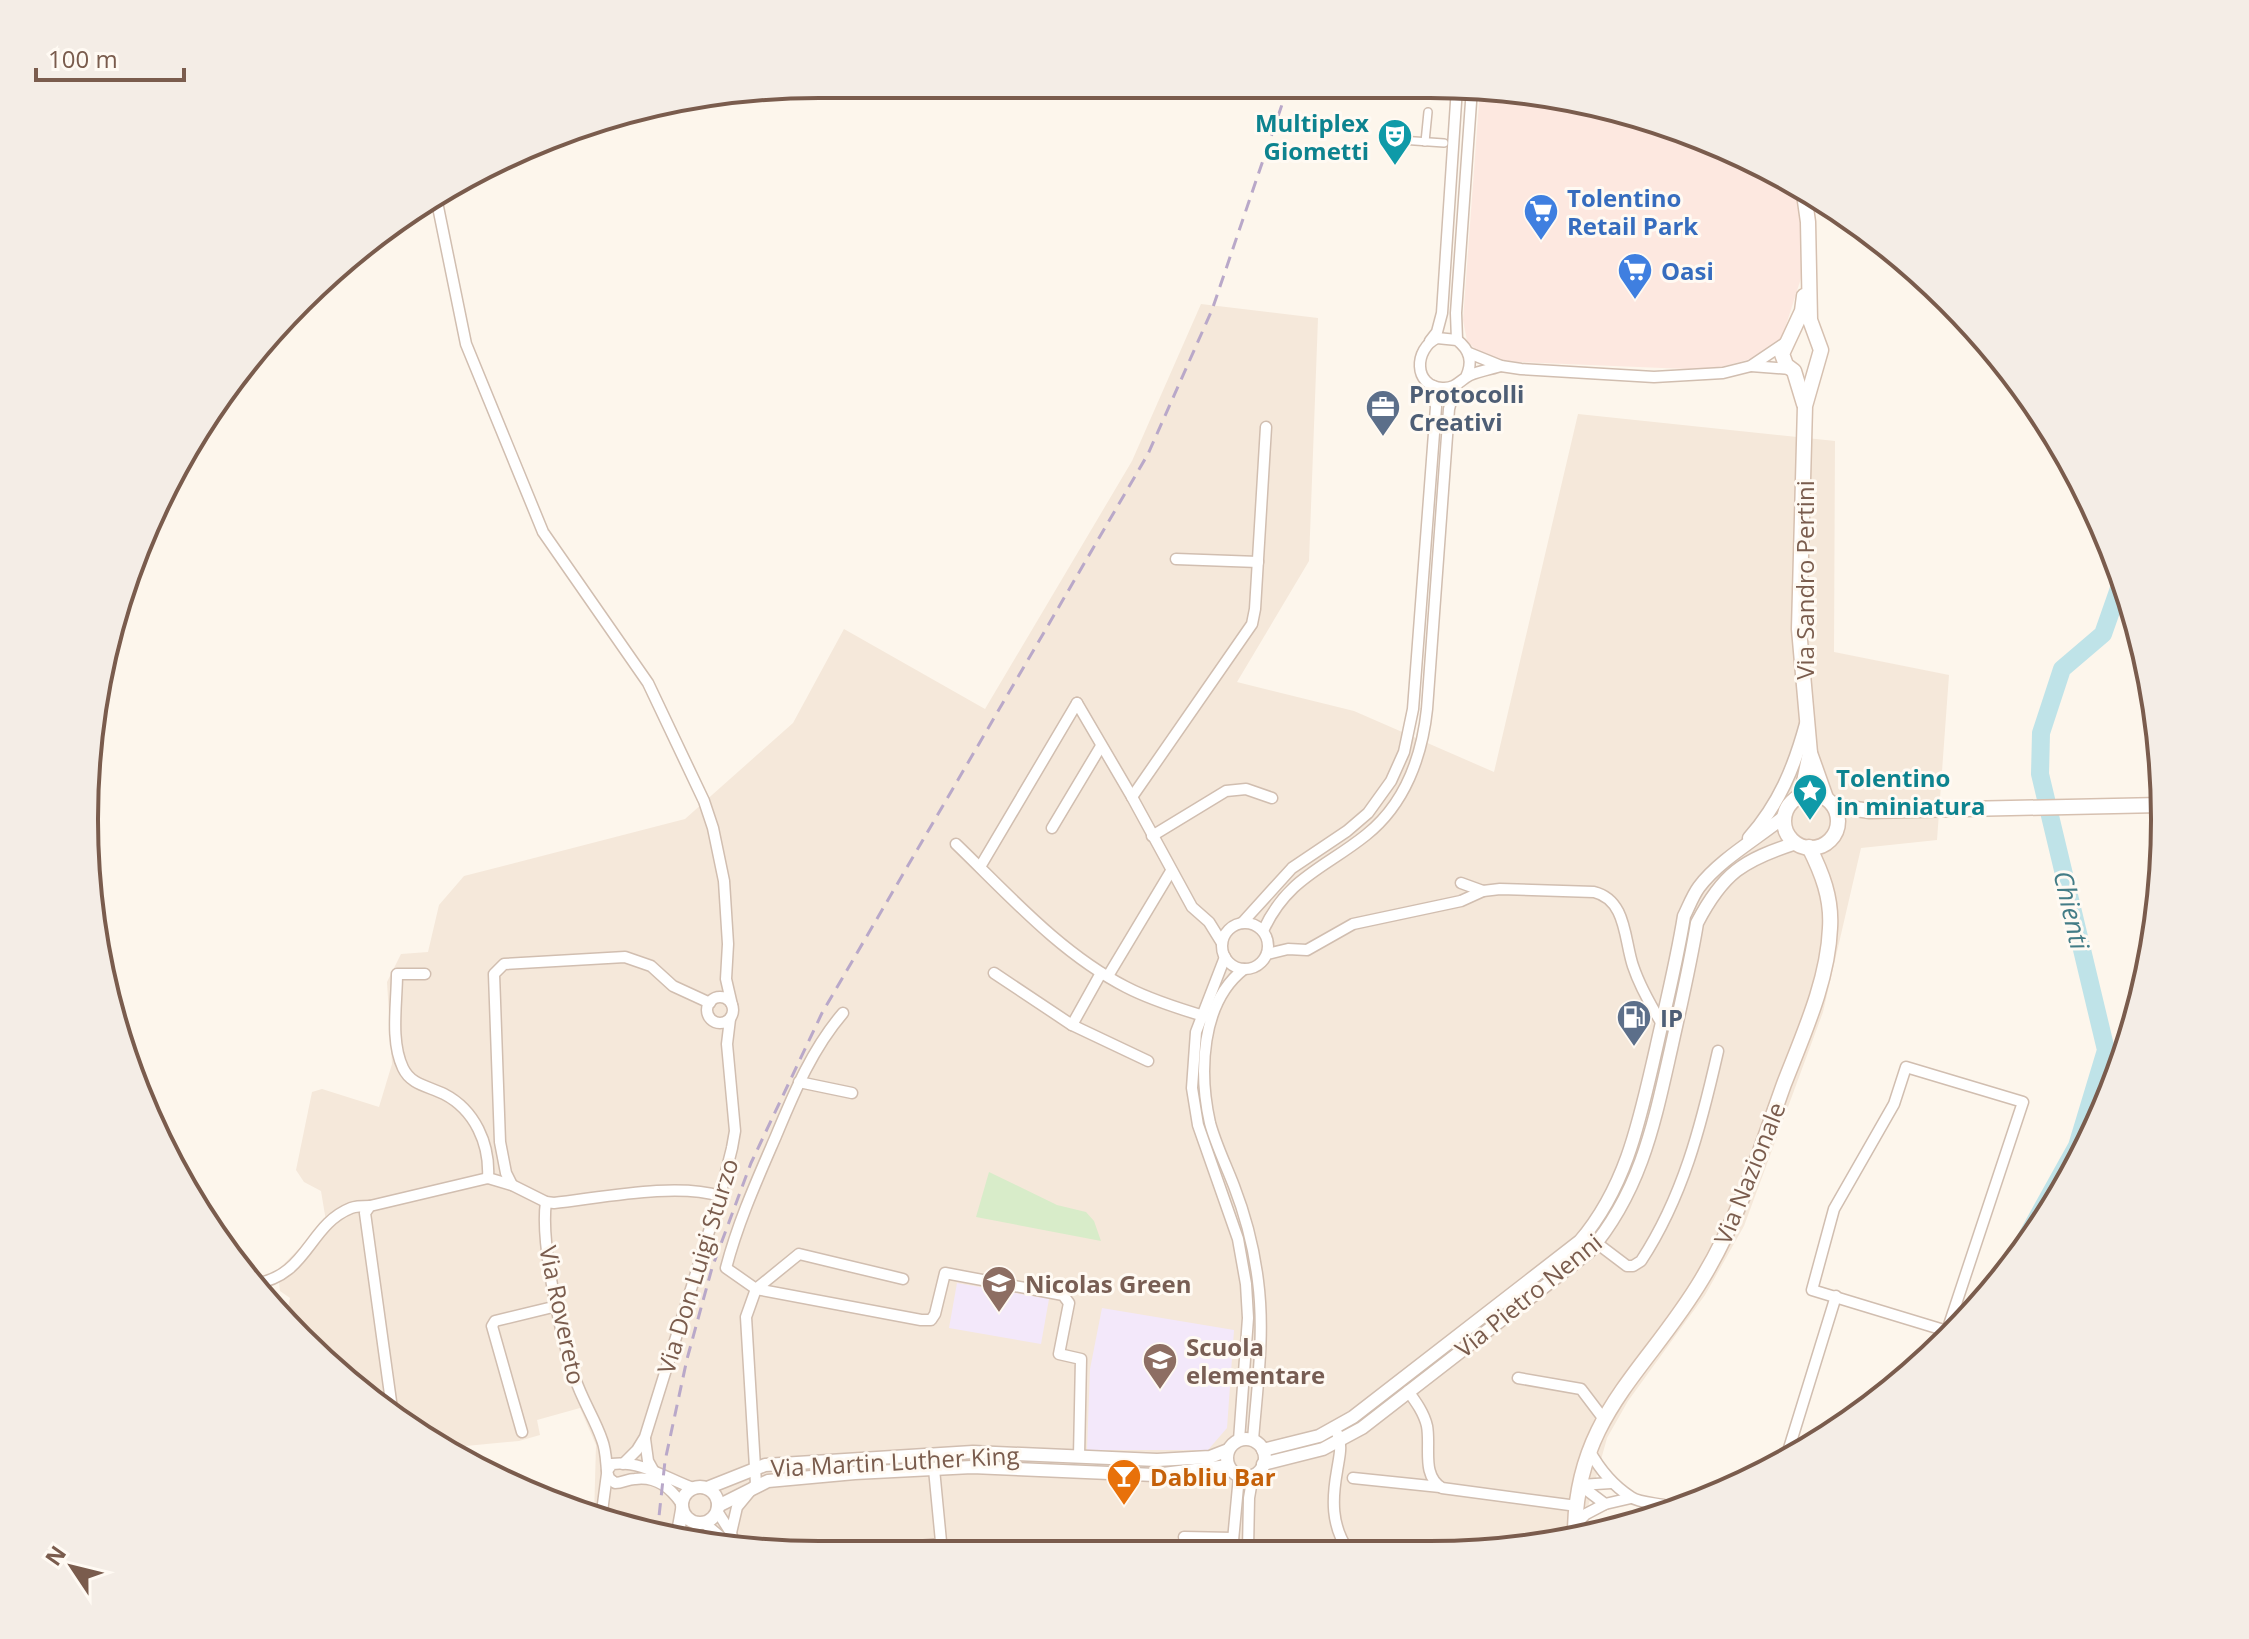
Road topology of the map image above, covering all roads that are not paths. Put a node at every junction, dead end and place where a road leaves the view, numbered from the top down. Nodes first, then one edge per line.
1 (1456, 99) edge
2 (1471, 100) edge
3 (1428, 112) dead end
4 (1386, 139) dead end
5 (1425, 142) junction
6 (1444, 143) dead end
7 (1806, 205) edge
8 (438, 208) edge
9 (1808, 276) junction
10 (1815, 339) junction
11 (1457, 340) junction
12 (1430, 341) junction
13 (1787, 341) junction
14 (1469, 353) junction
15 (1501, 366) junction
16 (1751, 366) junction
17 (1815, 367) junction
18 (1792, 370) junction
19 (1466, 377) junction
20 (1433, 386) junction
21 (1455, 386) junction
22 (1805, 406) junction
23 (1266, 427) dead end
24 (1176, 559) dead end
25 (1258, 562) junction
26 (1807, 721) junction
27 (1101, 746) junction
28 (1810, 753) junction
29 (1801, 796) junction
30 (1132, 797) junction
31 (1272, 798) dead end
32 (1830, 802) junction
33 (2150, 806) edge
34 (1870, 811) junction
35 (1785, 816) junction
36 (1052, 828) dead end
37 (1832, 835) junction
38 (1152, 836) junction
39 (956, 844) dead end
40 (1802, 845) junction
41 (1734, 855) junction
42 (980, 867) junction
43 (1171, 871) junction
44 (1823, 876) junction
45 (1461, 883) dead end
46 (1483, 891) junction
47 (1209, 922) junction
48 (1238, 924) junction
49 (1264, 934) junction
50 (1222, 943) junction
51 (1288, 949) junction
52 (1267, 954) junction
53 (1225, 957) junction
54 (1676, 959) junction
55 (1690, 962) junction
56 (1244, 969) junction
57 (994, 973) dead end
58 (425, 974) dead end
59 (1105, 974) junction
60 (726, 979) junction
61 (712, 1000) junction
62 (732, 1005) junction
63 (843, 1013) dead end
64 (1206, 1017) junction
65 (730, 1019) junction
66 (717, 1023) junction
67 (1662, 1024) junction
68 (1072, 1025) junction
69 (1676, 1027) junction
70 (727, 1044) junction
71 (1718, 1051) dead end
72 (1148, 1061) dead end
73 (799, 1082) junction
74 (852, 1093) dead end
75 (480, 1130) junction
76 (500, 1142) junction
77 (484, 1145) junction
78 (488, 1178) junction
79 (512, 1185) junction
80 (720, 1196) junction
81 (546, 1202) junction
82 (370, 1206) junction
83 (1586, 1234) junction
84 (1596, 1243) junction
85 (903, 1279) dead end
86 (265, 1281) edge
87 (756, 1289) junction
88 (1836, 1296) junction
89 (557, 1306) junction
90 (1952, 1317) edge
91 (1941, 1329) edge
92 (1246, 1357) junction
93 (1259, 1357) junction
94 (1518, 1378) dead end
95 (1408, 1391) junction
96 (391, 1399) edge
97 (1603, 1418) junction
98 (1334, 1428) junction
99 (522, 1432) dead end
100 (645, 1437) junction
101 (1239, 1440) junction
102 (1253, 1440) junction
103 (1340, 1441) junction
104 (1790, 1444) edge
105 (1228, 1450) junction
106 (1263, 1450) junction
107 (1589, 1450) junction
108 (1040, 1455) junction
109 (1079, 1456) junction
110 (623, 1464) junction
111 (1263, 1464) junction
112 (1228, 1466) junction
113 (934, 1469) junction
114 (653, 1470) junction
115 (754, 1470) junction
116 (1038, 1470) junction
117 (607, 1472) junction
118 (1253, 1475) junction
119 (1239, 1476) junction
120 (1353, 1478) dead end
121 (1611, 1483) junction
122 (621, 1484) junction
123 (756, 1484) junction
124 (1580, 1485) junction
125 (693, 1488) junction
126 (707, 1488) junction
127 (1442, 1488) junction
128 (1631, 1498) junction
129 (1605, 1504) junction
130 (1658, 1504) edge
131 (682, 1506) junction
132 (1577, 1506) junction
133 (602, 1507) edge
134 (605, 1508) edge
135 (717, 1508) junction
136 (701, 1523) junction
137 (1578, 1525) edge
138 (1575, 1526) edge
139 (679, 1527) edge
140 (691, 1529) edge
141 (715, 1533) edge
142 (731, 1533) joint
143 (1184, 1537) dead end
144 (1233, 1538) junction
145 (940, 1541) edge
146 (1233, 1541) edge
147 (1248, 1541) edge
148 (1344, 1541) edge

1 - 12 street
2 - 11 street
3 - 5 street
4 - 5 street
5 - 6 street
7 - 9 main road, Via Sandro Pertini
8 - 60 street, Via Don Luigi Sturzo
9 - 10 main road, Via Sandro Pertini
9 - 13 main road, Via Sandro Pertini
10 - 13 main road
10 - 17 main road, Via Sandro Pertini
11 - 12 street
11 - 14 street
12 - 20 street
13 - 16 street
13 - 18 main road, Via Sandro Pertini
14 - 15 street
14 - 19 street
15 - 16 street
15 - 19 street
16 - 18 street
17 - 18 main road
17 - 22 main road, Via Sandro Pertini
18 - 22 main road, Via Sandro Pertini
19 - 21 street
20 - 21 street
20 - 48 street
21 - 49 street
22 - 26 main road, Via Sandro Pertini
23 - 25 street
24 - 25 street
25 - 30 street
26 - 28 main road, Via Sandro Pertini
26 - 41 street
27 - 30 street
27 - 36 street
27 - 42 street
28 - 29 main road, Via Sandro Pertini
28 - 32 main road, Via Sandro Pertini
29 - 32 main road
29 - 35 main road
30 - 38 street
31 - 38 street
32 - 34 main road
32 - 37 main road
33 - 34 main road
34 - 37 main road
35 - 40 main road
35 - 41 street, Via Pietro Nenni
37 - 40 main road
37 - 44 main road, Via Nazionale
38 - 43 street
39 - 42 street
40 - 44 main road, Via Nazionale
40 - 55 street, Via Pietro Nenni
41 - 54 street, Via Pietro Nenni
42 - 59 street
43 - 47 street
43 - 59 street
44 - 97 main road, Via Nazionale
45 - 46 street
46 - 51 street
46 - 67 street
47 - 48 street
47 - 50 street
48 - 49 street
48 - 50 street
49 - 51 street
49 - 52 street
50 - 53 street
51 - 52 street
52 - 56 street
53 - 56 street
53 - 64 street
54 - 55 street
54 - 67 street, Via Pietro Nenni
55 - 69 street, Via Pietro Nenni
56 - 64 street
57 - 68 street
58 - 75 street
59 - 64 street
59 - 68 street
60 - 61 street, Via Don Luigi Sturzo
60 - 62 street, Via Don Luigi Sturzo
61 - 62 street
61 - 66 street, Via Don Luigi Sturzo
61 - 76 street
62 - 65 street, Via Don Luigi Sturzo
63 - 73 street
64 - 92 street
64 - 93 street
65 - 66 street
65 - 70 street, Via Don Luigi Sturzo
66 - 70 street, Via Don Luigi Sturzo
67 - 69 street
67 - 83 street, Via Pietro Nenni
68 - 72 street
69 - 84 street, Via Pietro Nenni
70 - 80 street, Via Don Luigi Sturzo
71 - 84 street
73 - 74 street
73 - 87 street
75 - 76 street
75 - 77 street
76 - 77 street
76 - 79 street
77 - 78 street
78 - 79 street
78 - 82 street
79 - 81 street
80 - 81 street
80 - 100 street, Via Don Luigi Sturzo
81 - 89 street, Via Rovereto
82 - 86 street
82 - 96 street
83 - 84 street
83 - 98 street, Via Pietro Nenni
84 - 95 street, Via Pietro Nenni
85 - 87 street
87 - 109 street
87 - 115 street
88 - 90 street
88 - 91 street
88 - 104 street
89 - 99 street
89 - 117 street, Via Rovereto
92 - 93 street
92 - 101 street
93 - 102 street
94 - 97 street
95 - 103 street, Via Pietro Nenni
95 - 127 street
97 - 107 main road, Via Nazionale
98 - 103 street
98 - 106 street, Via Pietro Nenni
100 - 110 street, Via Don Luigi Sturzo
100 - 114 street
101 - 102 street
101 - 105 street
102 - 106 street
103 - 111 street, Via Pietro Nenni
103 - 148 street
105 - 109 street, Via Martin Luther King
105 - 112 street
106 - 111 street
107 - 121 street
107 - 124 main road, Via Nazionale
108 - 109 street, Via Martin Luther King
108 - 115 street, Via Martin Luther King
108 - 116 street, Via Martin Luther King
110 - 114 street
110 - 117 street
111 - 118 street
112 - 116 street, Via Martin Luther King
112 - 119 street
113 - 116 street, Via Martin Luther King
113 - 123 street, Via Martin Luther King
113 - 145 street
114 - 125 street
115 - 123 street
115 - 126 street, Via Martin Luther King
117 - 122 street
117 - 133 street
118 - 119 street
118 - 147 street
119 - 144 street
120 - 127 street
121 - 124 street
121 - 128 street
122 - 131 street
122 - 134 street
123 - 135 street, Via Martin Luther King
123 - 142 street
124 - 129 street
124 - 132 main road, Via Nazionale
125 - 126 street
125 - 131 street
126 - 135 street
127 - 132 street
128 - 129 street
128 - 130 street
129 - 137 street
131 - 136 street
131 - 139 street
132 - 138 main road, Via Nazionale
135 - 136 street
135 - 142 street
136 - 140 street
136 - 141 street
143 - 144 street
144 - 146 street

